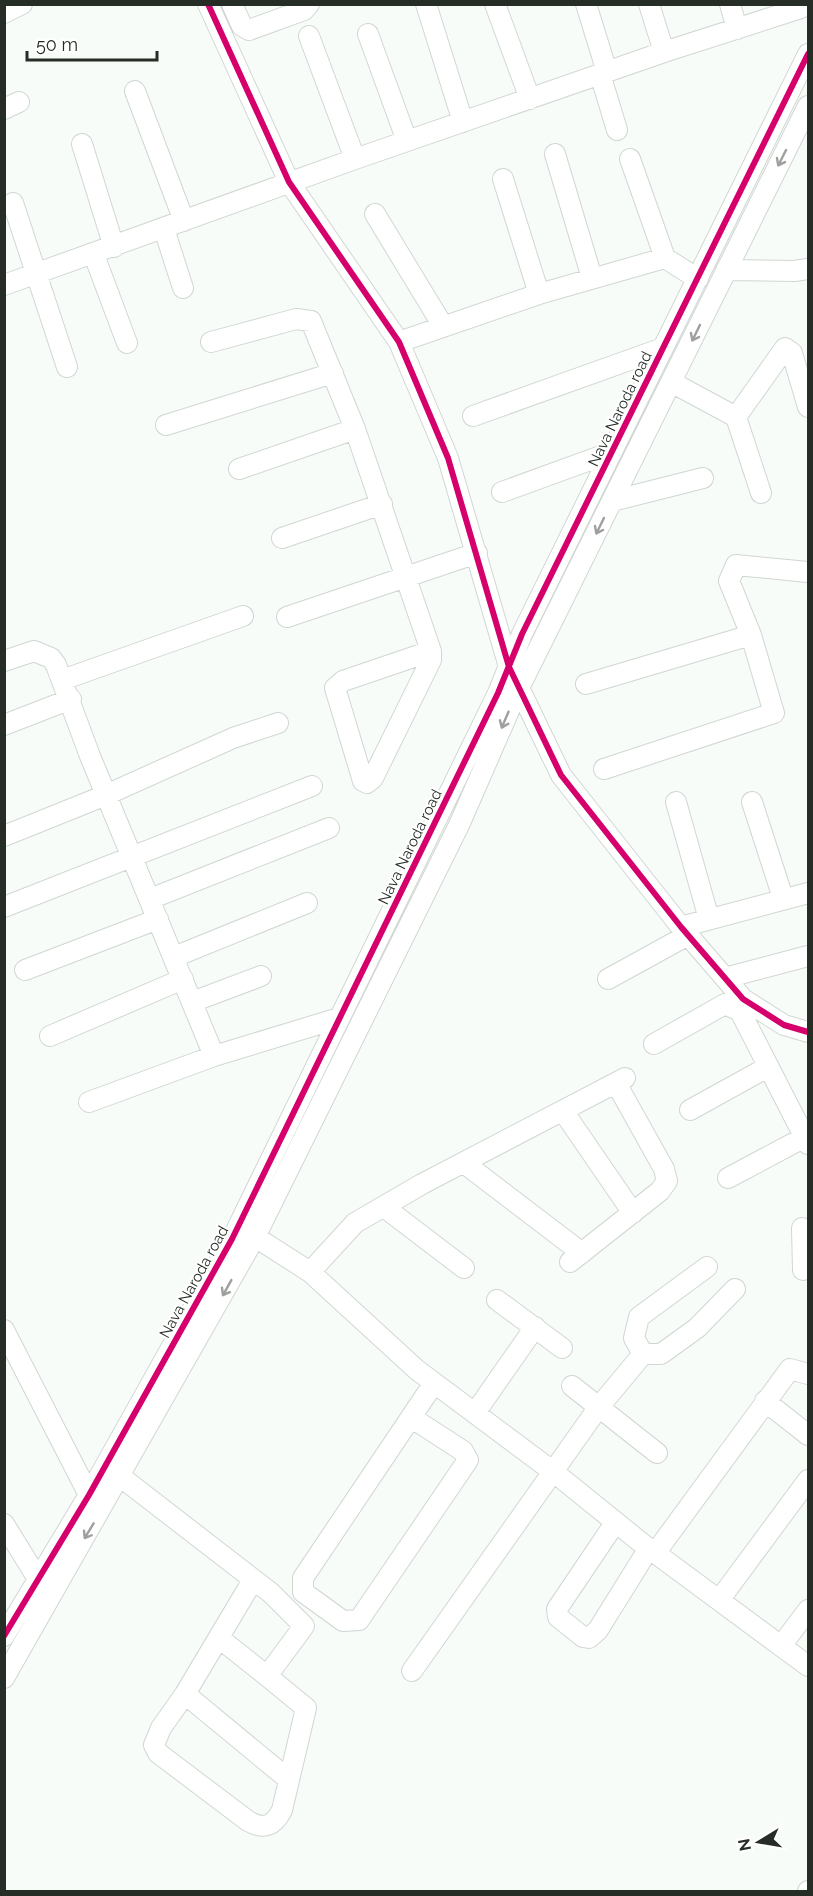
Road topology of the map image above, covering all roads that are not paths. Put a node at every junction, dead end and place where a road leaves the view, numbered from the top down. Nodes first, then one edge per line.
1 (22, 4) edge
2 (208, 4) edge
3 (232, 4) edge
4 (426, 4) edge
5 (495, 4) edge
6 (586, 4) edge
7 (650, 4) edge
8 (730, 4) edge
9 (310, 5) edge
10 (803, 8) edge
11 (4, 14) edge
12 (737, 28) junction
13 (368, 34) dead end
14 (309, 36) dead end
15 (664, 52) junction
16 (808, 54) edge
17 (604, 73) junction
18 (135, 91) dead end
19 (530, 99) junction
20 (808, 106) edge
21 (463, 122) junction
22 (617, 130) dead end
23 (407, 141) junction
24 (82, 144) dead end
25 (555, 154) dead end
26 (355, 159) junction
27 (630, 159) dead end
28 (503, 179) dead end
29 (289, 182) junction
30 (13, 203) dead end
31 (375, 214) dead end
32 (184, 221) junction
33 (164, 229) junction
34 (114, 248) junction
35 (94, 255) junction
36 (665, 258) junction
37 (808, 268) edge
38 (726, 270) junction
39 (37, 275) junction
40 (592, 278) junction
41 (698, 279) junction
42 (4, 285) edge
43 (183, 288) dead end
44 (539, 294) junction
45 (443, 326) junction
46 (211, 342) dead end
47 (399, 342) junction
48 (127, 343) dead end
49 (663, 348) junction
50 (67, 367) dead end
51 (333, 373) junction
52 (671, 382) junction
53 (808, 407) edge
54 (473, 416) dead end
55 (736, 417) junction
56 (166, 425) dead end
57 (355, 429) junction
58 (612, 452) junction
59 (239, 468) dead end
60 (703, 478) dead end
61 (502, 492) dead end
62 (761, 493) dead end
63 (612, 501) junction
64 (382, 504) junction
65 (282, 538) dead end
66 (477, 553) junction
67 (808, 572) edge
68 (407, 577) junction
69 (243, 616) dead end
70 (287, 617) dead end
71 (751, 635) junction
72 (431, 651) junction
73 (4, 661) edge
74 (509, 667) junction
75 (62, 680) junction
76 (586, 684) dead end
77 (518, 690) junction
78 (71, 699) junction
79 (278, 723) dead end
80 (4, 725) edge
81 (604, 770) dead end
82 (312, 786) dead end
83 (106, 795) junction
84 (676, 802) dead end
85 (752, 802) dead end
86 (329, 828) dead end
87 (4, 836) edge
88 (132, 858) junction
89 (808, 893) edge
90 (783, 898) junction
91 (150, 899) junction
92 (307, 903) dead end
93 (4, 907) edge
94 (158, 919) junction
95 (709, 919) junction
96 (685, 931) junction
97 (808, 956) edge
98 (174, 957) junction
99 (25, 970) dead end
100 (261, 976) dead end
101 (725, 978) junction
102 (608, 979) dead end
103 (183, 980) junction
104 (192, 1002) junction
105 (339, 1018) junction
106 (808, 1032) edge
107 (50, 1036) dead end
108 (654, 1044) dead end
109 (214, 1056) junction
110 (768, 1067) junction
111 (89, 1102) dead end
112 (563, 1110) junction
113 (690, 1110) dead end
114 (807, 1141) edge
115 (464, 1163) junction
116 (728, 1178) dead end
117 (384, 1207) junction
118 (633, 1213) junction
119 (239, 1226) junction
120 (799, 1229) edge
121 (255, 1237) junction
122 (707, 1267) dead end
123 (464, 1268) dead end
124 (803, 1270) dead end
125 (310, 1272) junction
126 (735, 1289) dead end
127 (497, 1300) dead end
128 (535, 1327) junction
129 (4, 1330) edge
130 (562, 1348) dead end
131 (643, 1354) junction
132 (808, 1374) edge
133 (434, 1383) junction
134 (572, 1386) dead end
135 (765, 1401) junction
136 (598, 1408) junction
137 (475, 1413) junction
138 (412, 1418) junction
139 (808, 1435) edge
140 (657, 1453) dead end
141 (555, 1473) junction
142 (121, 1477) junction
143 (808, 1480) edge
144 (96, 1501) junction
145 (615, 1523) junction
146 (4, 1524) edge
147 (652, 1550) junction
148 (38, 1579) junction
149 (253, 1581) junction
150 (720, 1599) junction
151 (808, 1610) edge
152 (4, 1636) edge
153 (219, 1638) junction
154 (781, 1646) junction
155 (808, 1666) edge
156 (412, 1671) dead end
157 (267, 1676) junction
158 (4, 1678) edge
159 (185, 1694) junction
160 (288, 1779) junction

1 - 11 street
2 - 29 street
3 - 9 street
4 - 21 street
5 - 19 street
6 - 17 street
7 - 15 street
8 - 12 street
10 - 12 street
12 - 15 street
13 - 23 street
14 - 26 street
15 - 17 street
16 - 41 street, Nava Naroda road
17 - 19 street
17 - 22 street
18 - 32 street
19 - 21 street
20 -> 38 street, Nava Naroda road
21 - 23 street
23 - 26 street
24 - 34 street
25 - 40 street
26 - 29 street
27 - 36 street
28 - 44 street
29 - 32 street
29 - 47 street
30 - 39 street
31 - 45 street
32 - 33 street
33 - 34 street
33 - 43 street
34 - 35 street
35 - 39 street
35 - 48 street
36 - 40 street
36 - 41 street
37 - 38 street
38 -> 52 street, Nava Naroda road
39 - 42 street
39 - 50 street
40 - 44 street
41 - 49 street, Nava Naroda road
44 - 45 street
45 - 47 street
46 - 51 street
47 - 66 street
49 - 54 street
49 - 58 street, Nava Naroda road
51 - 56 street
51 - 57 street
52 - 55 street
52 - 63 street, Nava Naroda road
53 - 55 street
55 - 62 street
57 - 59 street
57 - 64 street
58 - 61 street
58 - 74 street, Nava Naroda road
60 - 63 street
63 -> 77 street, Nava Naroda road
64 - 65 street
64 - 68 street
66 - 68 street
66 - 74 street
67 - 71 street
68 - 70 street
68 - 72 street
69 - 75 street
71 - 76 street
71 - 81 street
72 - 72 street
73 - 75 street
74 - 77 street
74 - 105 street, Nava Naroda road
75 - 78 street
77 - 96 street
77 -> 121 street, Nava Naroda road
78 - 80 street
78 - 83 street
79 - 83 street
82 - 88 street
83 - 87 street
83 - 88 street
84 - 95 street
85 - 90 street
86 - 91 street
88 - 91 street
88 - 93 street
89 - 90 street
90 - 95 street
91 - 94 street
92 - 98 street
94 - 98 street
94 - 99 street
95 - 96 street
96 - 101 street
96 - 102 street
97 - 101 street
98 - 103 street
100 - 104 street
101 - 106 street
103 - 104 street
103 - 107 street
104 - 109 street
105 - 109 street
105 - 119 street, Nava Naroda road
108 - 110 street
109 - 111 street
110 - 113 street
110 - 114 street
112 - 115 street
112 - 118 street
112 - 118 street
114 - 116 street
115 - 117 street
115 - 118 street
117 - 123 street
117 - 125 street
119 - 121 street
119 - 144 street, Nava Naroda road
120 - 124 street
121 - 125 street
121 -> 142 street, Nava Naroda road
122 - 131 street
125 - 133 street
126 - 131 street
127 - 128 street
128 - 130 street
128 - 137 street
129 - 144 street
131 - 136 street
132 - 135 street
133 - 137 street
133 - 138 street
134 - 136 street
135 - 139 street
135 - 147 street
136 - 140 street
136 - 141 street
137 - 141 street
138 - 138 street
141 - 145 street
141 - 156 street
142 - 144 street, Nava Naroda road
142 - 149 street
143 - 150 street
144 - 148 street, Nava Naroda road
144 -> 158 street, Nava Naroda road
145 - 147 street
145 - 147 street
146 - 148 street
147 - 150 street
148 - 152 street, Nava Naroda road
149 - 153 street
149 - 157 street
150 - 154 street
151 - 154 street
153 - 157 street
153 - 159 street
154 - 155 street
157 - 160 street
159 - 160 street
159 - 160 street

